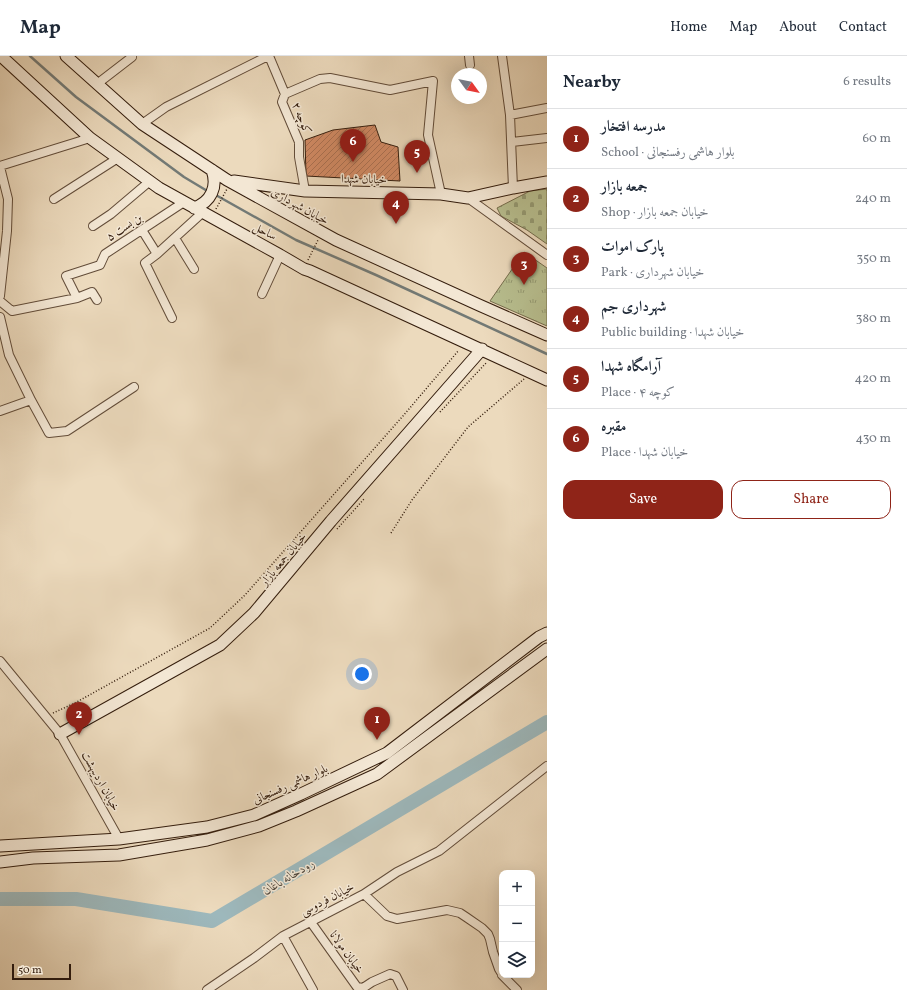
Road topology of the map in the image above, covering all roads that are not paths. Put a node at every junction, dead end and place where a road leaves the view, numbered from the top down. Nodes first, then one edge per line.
1 (1, 56) edge
2 (66, 56) edge
3 (269, 56) edge
4 (469, 56) edge
5 (502, 56) edge
6 (132, 57) dead end
7 (470, 65) dead end
8 (97, 84) junction
9 (285, 94) junction
10 (547, 108) edge
11 (510, 115) junction
12 (142, 124) junction
13 (90, 138) junction
14 (547, 138) edge
15 (512, 142) junction
16 (118, 158) junction
17 (0, 166) edge
18 (212, 170) junction
19 (1, 177) edge
20 (150, 181) junction
21 (229, 181) junction
22 (547, 182) edge
23 (513, 188) junction
24 (305, 191) junction
25 (441, 194) junction
26 (468, 198) junction
27 (54, 199) dead end
28 (184, 202) junction
29 (203, 213) junction
30 (93, 226) dead end
31 (142, 230) junction
32 (175, 238) junction
33 (157, 254) junction
34 (280, 254) junction
35 (547, 255) edge
36 (194, 269) dead end
37 (262, 294) dead end
38 (0, 296) edge
39 (77, 298) junction
40 (97, 300) dead end
41 (0, 301) edge
42 (0, 317) edge
43 (172, 318) dead end
44 (547, 335) edge
45 (482, 349) junction
46 (547, 380) edge
47 (134, 387) dead end
48 (32, 400) junction
49 (0, 411) edge
50 (547, 633) edge
51 (547, 649) edge
52 (0, 660) edge
53 (60, 734) junction
54 (547, 766) edge
55 (254, 815) junction
56 (259, 826) junction
57 (119, 839) junction
58 (0, 846) edge
59 (0, 862) edge
60 (364, 894) junction
61 (310, 921) junction
62 (283, 936) junction
63 (499, 967) edge
64 (505, 978) edge
65 (207, 990) edge
66 (314, 990) edge
67 (403, 990) edge
68 (517, 990) edge

1 - 13 main road, ساحل
2 - 8 main road, خیابان شهرداری
3 - 9 street, کوچه ۲
3 - 12 street
4 - 7 street
5 - 11 street
6 - 8 street
8 - 12 main road, خیابان شهرداری
9 - 24 street, کوچه ۲
9 - 25 street
10 - 11 street
11 - 15 street
12 - 18 main road, خیابان شهرداری
13 - 16 main road, ساحل
13 - 17 street
14 - 15 street
15 - 23 street
16 - 20 main road, ساحل
16 - 27 street
17 - 19 street
18 - 21 main road, خیابان شهرداری
18 - 29 main road
19 - 38 street
20 - 28 main road, ساحل
20 - 30 street
21 - 24 main road, خیابان شهدا
21 - 44 main road, خیابان شهرداری
22 - 23 main road, خیابان شهدا
23 - 26 main road, خیابان شهدا
24 - 25 main road, خیابان شهدا
25 - 26 main road, خیابان شهدا
26 - 35 street
28 - 29 main road, ساحل
28 - 31 street, بن بست ۵
29 - 32 street
29 - 34 main road, ساحل
31 - 33 street
31 - 39 street, بن بست ۵
32 - 33 street
32 - 36 street
33 - 43 street
34 - 37 street
34 - 45 main road, ساحل
39 - 40 street
39 - 41 street
42 - 48 street
45 - 46 main road, ساحل
45 - 53 main road, خیابان جمعه بازار
47 - 48 street
48 - 49 street
50 - 55 main road, بلوار هاشمی رفسنجانی
51 - 56 main road
52 - 53 street, خیابان اردیبهشت
53 - 57 street, خیابان اردیبهشت
54 - 60 street
55 - 56 main road
55 - 57 main road, بلوار هاشمی رفسنجانی
56 - 59 main road
57 - 58 main road, بلوار هاشمی رفسنجانی
60 - 61 street, خیابان فردوسی
60 - 63 street, خیابان فردوسی
61 - 62 street, خیابان فردوسی
61 - 67 street, خیابان مولانا
62 - 65 street, خیابان فردوسی
62 - 66 street
64 - 68 street, خیابان فردوسی

